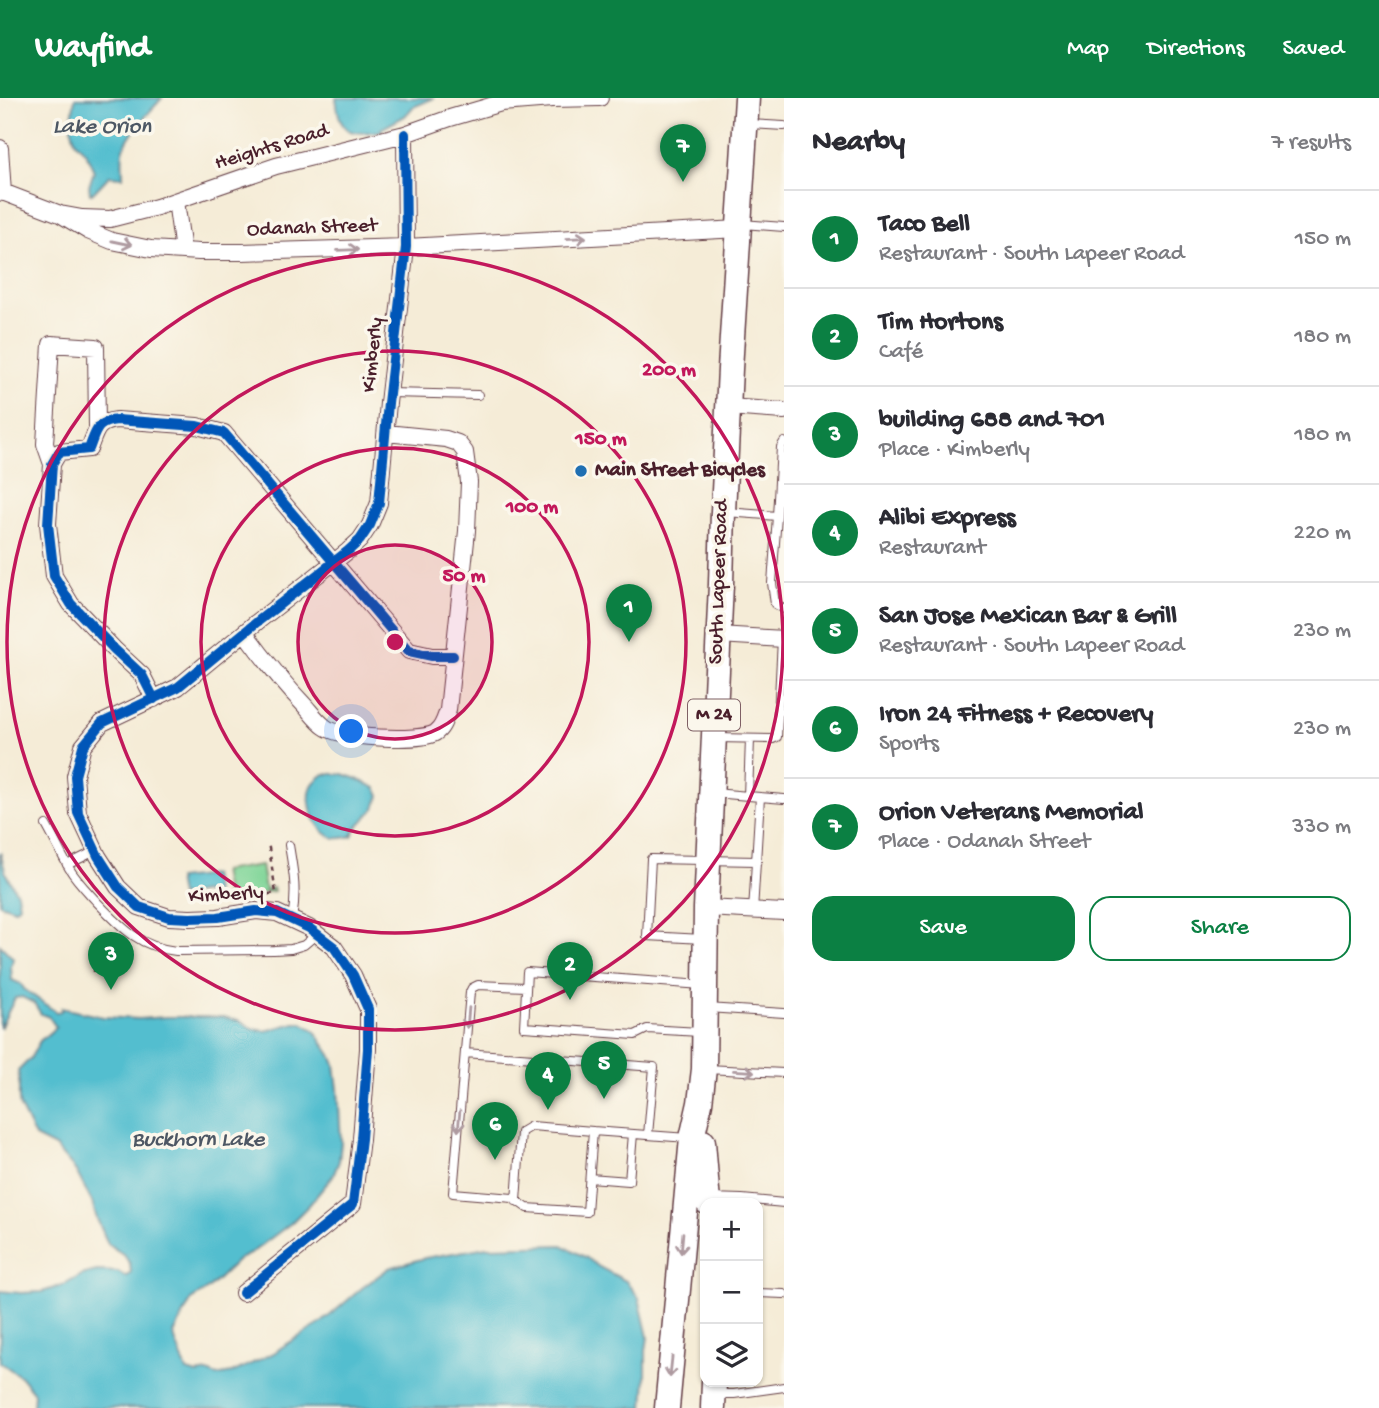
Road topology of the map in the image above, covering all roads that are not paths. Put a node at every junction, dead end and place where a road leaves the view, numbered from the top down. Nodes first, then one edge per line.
1 (600, 98) edge
2 (747, 98) edge
3 (552, 99) edge
4 (746, 124) junction
5 (784, 126) edge
6 (405, 134) junction
7 (0, 148) edge
8 (2, 192) edge
9 (176, 201) junction
10 (60, 214) junction
11 (739, 226) junction
12 (784, 227) edge
13 (406, 247) junction
14 (183, 251) junction
15 (389, 393) junction
16 (478, 395) dead end
17 (728, 407) junction
18 (784, 411) edge
19 (97, 427) junction
20 (386, 433) junction
21 (784, 442) edge
22 (52, 464) junction
23 (723, 512) junction
24 (777, 516) junction
25 (333, 563) junction
26 (784, 609) edge
27 (244, 633) junction
28 (719, 635) junction
29 (783, 639) edge
30 (453, 656) junction
31 (154, 699) junction
32 (713, 738) junction
33 (750, 739) junction
34 (711, 793) junction
35 (748, 796) junction
36 (760, 797) junction
37 (784, 799) edge
38 (47, 825) dead end
39 (289, 845) dead end
40 (95, 851) junction
41 (708, 860) junction
42 (757, 861) junction
43 (67, 865) junction
44 (706, 908) junction
45 (753, 911) junction
46 (784, 912) edge
47 (292, 920) junction
48 (317, 934) junction
49 (706, 939) junction
50 (526, 987) junction
51 (705, 1008) junction
52 (784, 1013) edge
53 (464, 1053) junction
54 (704, 1069) junction
55 (784, 1073) edge
56 (700, 1103) junction
57 (593, 1131) junction
58 (633, 1134) junction
59 (648, 1135) junction
60 (692, 1138) junction
61 (590, 1178) junction
62 (708, 1198) edge
63 (516, 1201) junction
64 (763, 1201) edge
65 (784, 1203) edge
66 (243, 1293) dead end
67 (763, 1293) edge
68 (784, 1294) edge
69 (784, 1387) edge
70 (714, 1395) edge
71 (667, 1408) edge

1 - 3 street, Heights Road
2 - 4 main road, M 24
3 - 6 street, Heights Road
4 - 5 lane
4 - 11 main road, M 24
6 - 9 street, Heights Road
6 - 13 street, Kimberly
7 - 8 street
8 - 10 street, Heights Road
9 - 10 street, Heights Road
9 - 14 street
10 -> 14 street, Odanah Street
11 - 12 lane
13 -> 11 street, Odanah Street
11 - 17 main road, South Lapeer Road / M 24
14 -> 13 street, Odanah Street
13 - 15 street, Kimberly
15 - 16 lane
15 - 20 street, Kimberly
17 - 18 street
17 - 23 main road, South Lapeer Road / M 24
19 - 22 street
19 - 22 street
19 - 25 street
20 - 25 street, Kimberly
20 - 30 street
21 - 24 lane
22 - 31 street
23 - 24 lane
23 - 28 main road, South Lapeer Road / M 24
24 - 26 lane
25 - 27 street, Kimberly
25 - 30 street
27 - 30 street
27 - 31 street, Kimberly
28 - 29 street
28 - 32 main road, South Lapeer Road / M 24
29 - 33 lane
31 - 40 street, Kimberly
32 - 33 lane
32 - 34 main road, South Lapeer Road / M 24
33 - 35 lane
34 - 35 lane
34 - 41 main road, South Lapeer Road / M 24
35 - 36 lane
36 - 37 lane
36 - 42 lane
38 - 43 lane
39 - 47 lane
40 - 43 lane
40 - 47 street, Kimberly
41 - 42 lane
41 - 44 main road, South Lapeer Road / M 24
41 - 49 lane
42 - 45 lane
43 - 48 lane
44 - 45 street
44 - 49 main road, South Lapeer Road / M 24
45 - 46 street
47 - 48 street, Kimberly
48 - 66 street, Kimberly
49 - 51 main road, South Lapeer Road / M 24
50 - 51 lane
50 - 51 lane
50 -> 53 lane
51 - 52 lane
51 - 54 main road, South Lapeer Road / M 24
53 - 59 lane
53 -> 63 lane
54 -> 55 lane
54 - 56 main road, South Lapeer Road / M 24
56 - 60 main road, South Lapeer Road / M 24
56 - 62 main road, South Lapeer Road / M 24
57 - 58 lane
57 - 61 lane
57 - 63 lane
58 - 59 lane
58 - 61 lane
59 - 60 lane
60 -> 71 main road, South Lapeer Road / M 24
61 - 63 lane
64 - 65 lane
67 - 68 lane
69 - 70 lane

